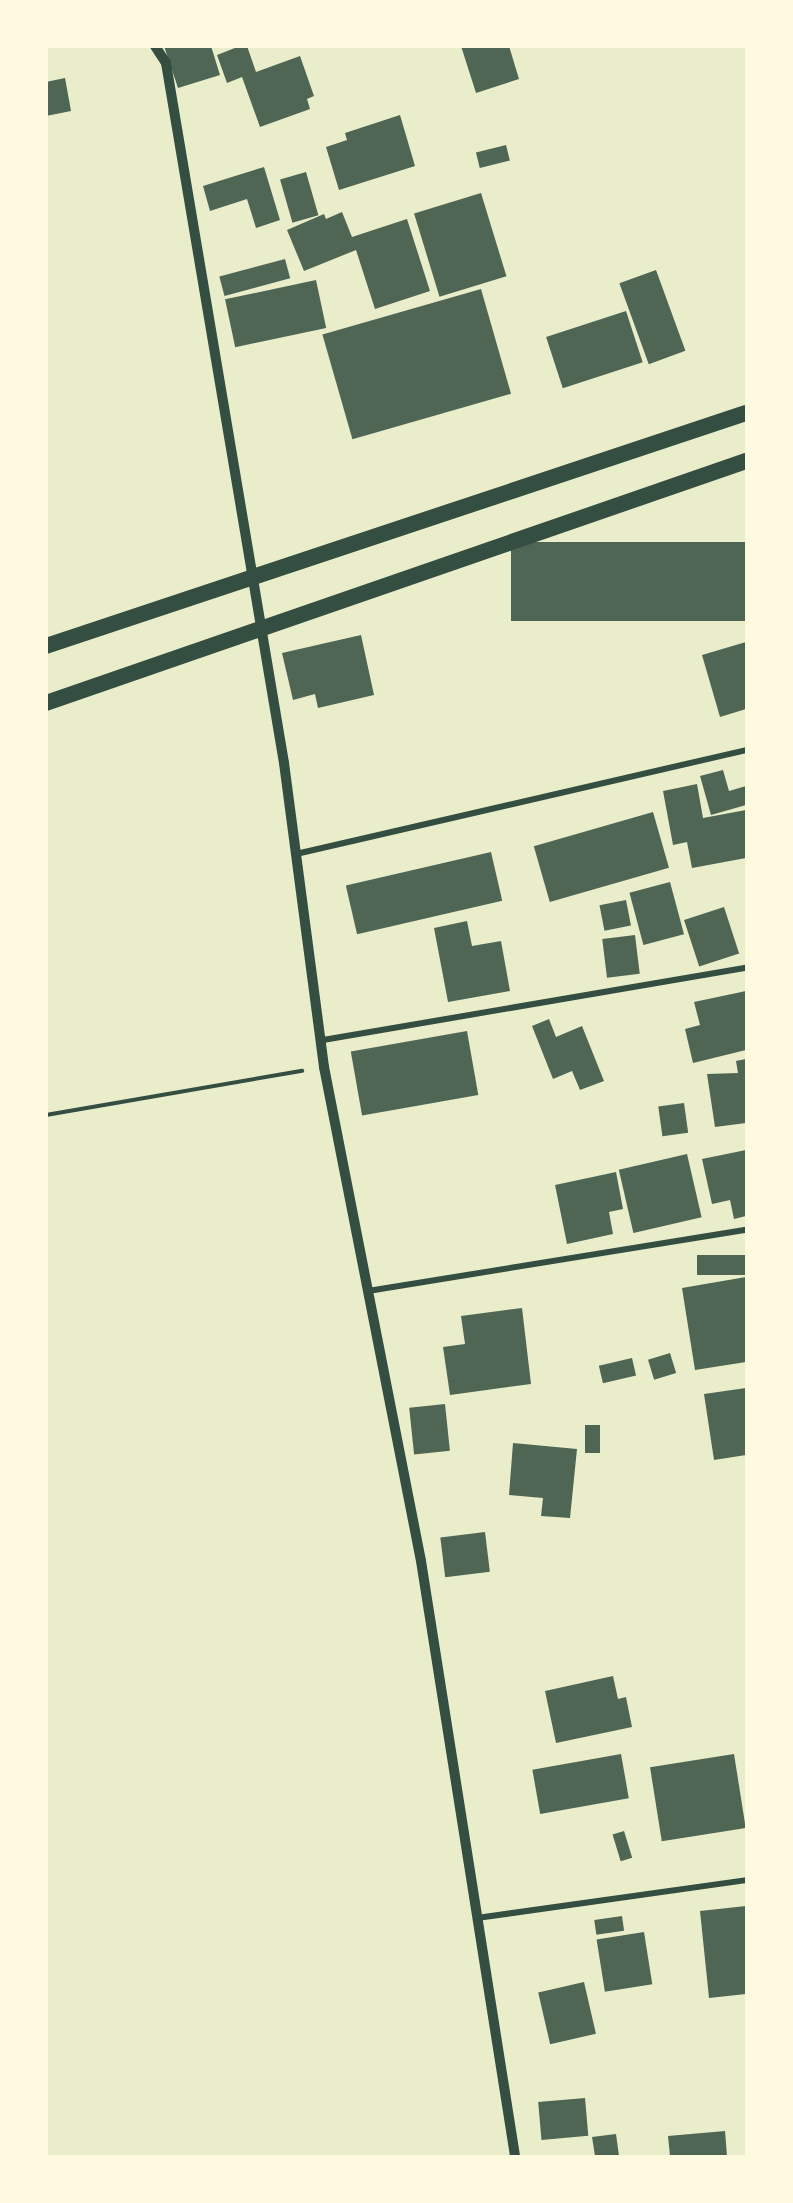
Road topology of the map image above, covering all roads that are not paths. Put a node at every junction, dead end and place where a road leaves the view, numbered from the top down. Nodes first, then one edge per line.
1 (155, 46) edge
2 (747, 414) edge
3 (747, 461) edge
4 (250, 577) junction
5 (261, 629) junction
6 (46, 646) edge
7 (46, 703) edge
8 (747, 750) edge
9 (296, 854) junction
10 (747, 968) edge
11 (322, 1040) junction
12 (747, 1230) edge
13 (367, 1292) junction
14 (747, 1880) edge
15 (476, 1918) junction
16 (515, 2157) edge

1 - 4 street
2 - 4 highway
3 - 5 highway
4 - 5 street
4 - 6 highway
5 - 7 highway
5 - 9 street
8 - 9 street
9 - 11 street
10 - 11 street
11 - 13 street
12 - 13 street
13 - 15 street
14 - 15 street
15 - 16 street

